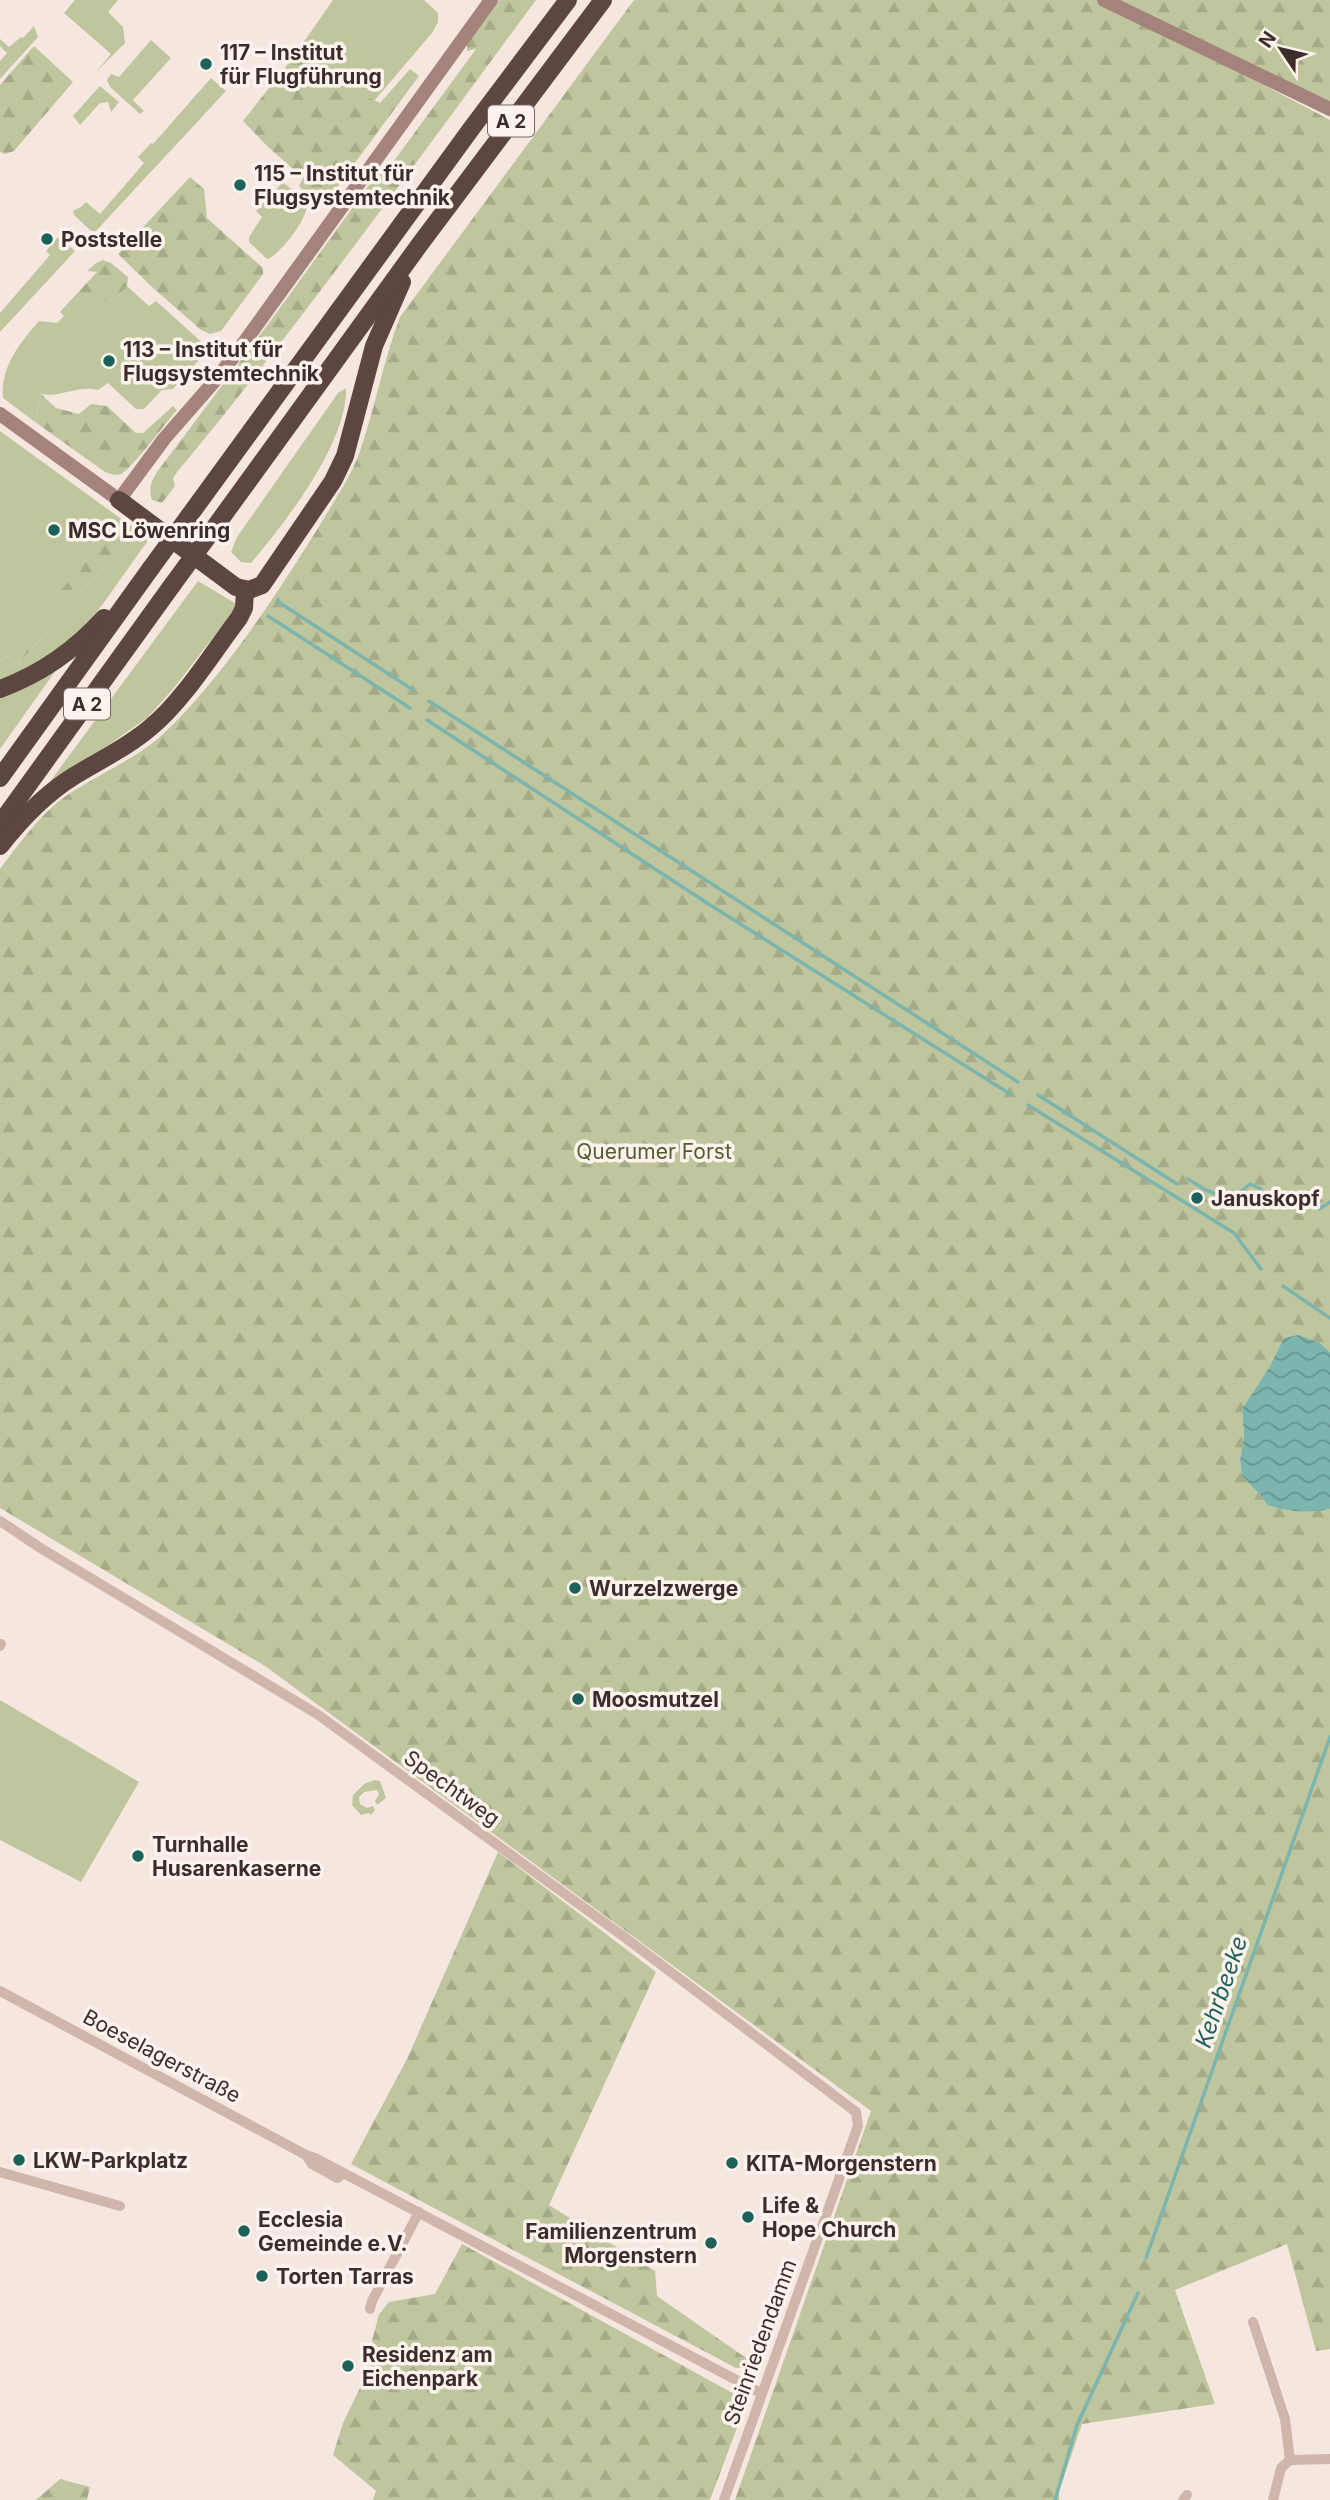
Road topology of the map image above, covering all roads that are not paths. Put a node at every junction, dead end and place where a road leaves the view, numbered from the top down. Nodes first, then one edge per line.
1 (491, 0) edge
2 (568, 0) edge
3 (603, 0) edge
4 (1104, 0) edge
5 (1330, 109) edge
6 (420, 244) junction
7 (0, 414) edge
8 (119, 500) junction
9 (149, 572) junction
10 (245, 590) junction
11 (0, 689) edge
12 (0, 778) edge
13 (0, 824) edge
14 (0, 846) edge
15 (0, 1521) edge
16 (0, 1991) edge
17 (858, 2117) joint
18 (0, 2172) edge
19 (120, 2206) dead end
20 (419, 2211) junction
21 (370, 2309) dead end
22 (1253, 2322) dead end
23 (761, 2393) junction
24 (1330, 2459) edge
25 (1290, 2460) junction
26 (724, 2500) edge
27 (1273, 2500) edge

1 - 8 main road
2 - 9 highway, A 2, bridge
3 - 6 highway, A 2
4 - 5 main road
6 - 10 highway
6 - 13 highway, A 2, bridge
7 - 8 main road
8 - 10 highway
9 - 11 highway
9 - 12 highway, A 2
10 - 14 highway
15 - 17 street, Spechtweg
16 - 20 street, Boeselagerstraße
17 - 23 street, Steinriedendamm
18 - 19 street
20 - 21 street
20 - 23 street, Boeselagerstraße
22 - 25 street
23 - 26 street, Steinriedendamm
24 - 25 street
25 - 27 street

